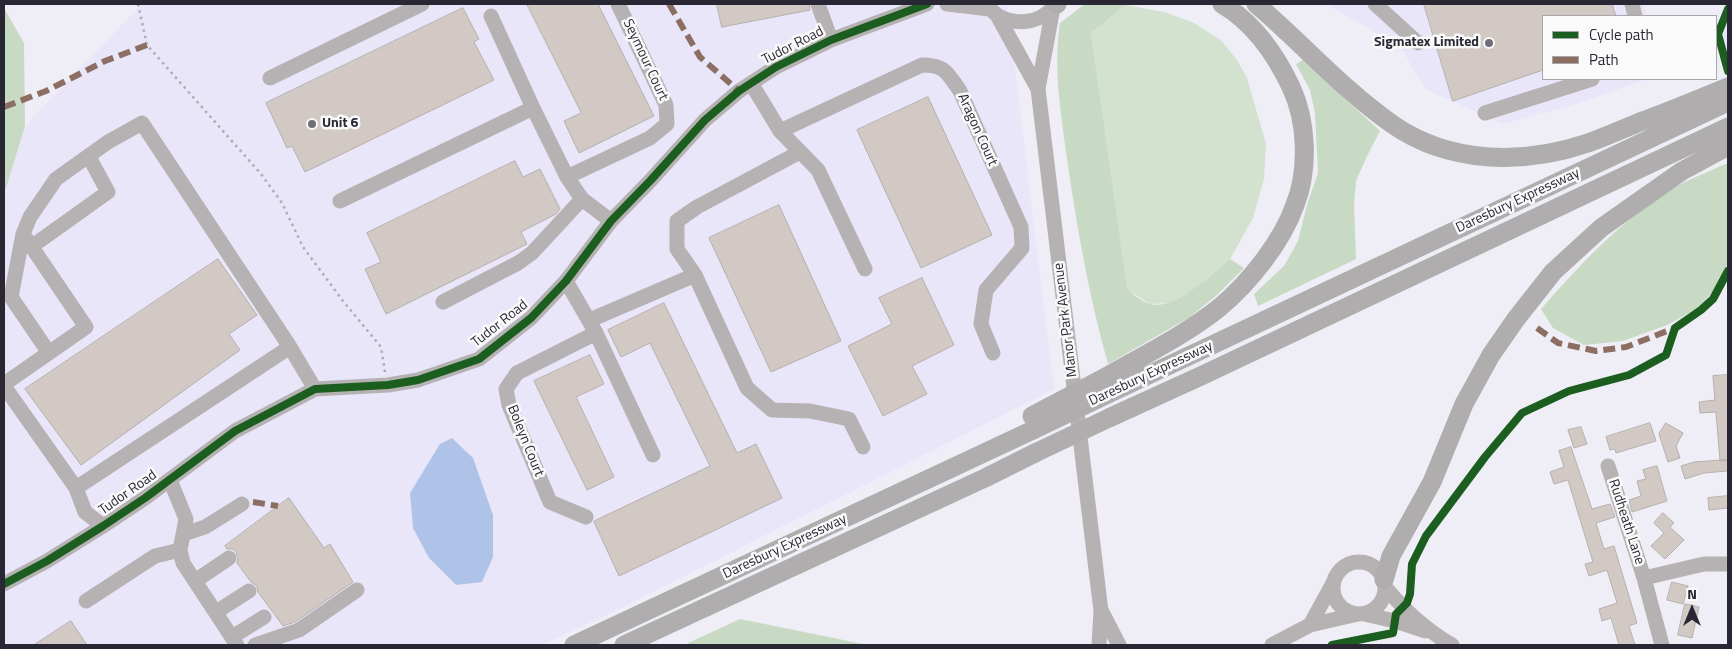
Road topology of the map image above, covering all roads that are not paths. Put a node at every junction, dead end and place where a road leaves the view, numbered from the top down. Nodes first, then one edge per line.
1 (422, 4) edge
2 (618, 4) edge
3 (818, 4) edge
4 (927, 4) edge
5 (947, 4) edge
6 (1222, 4) edge
7 (1256, 4) edge
8 (1375, 4) edge
9 (1055, 5) edge
10 (991, 9) edge
11 (491, 16) dead end
12 (831, 40) junction
13 (1418, 43) dead end
14 (270, 78) dead end
15 (1589, 80) edge
16 (751, 83) junction
17 (1728, 88) edge
18 (1038, 89) junction
19 (1728, 102) edge
20 (532, 108) junction
21 (1485, 113) dead end
22 (1728, 127) edge
23 (780, 131) junction
24 (1728, 146) edge
25 (800, 152) junction
26 (88, 157) junction
27 (567, 177) junction
28 (582, 199) junction
29 (340, 200) dead end
30 (611, 221) junction
31 (22, 234) junction
32 (31, 247) junction
33 (865, 269) dead end
34 (695, 276) junction
35 (566, 281) junction
36 (443, 302) dead end
37 (593, 326) junction
38 (290, 347) junction
39 (49, 353) junction
40 (992, 353) dead end
41 (4, 385) edge
42 (1107, 385) junction
43 (315, 388) junction
44 (863, 447) dead end
45 (653, 455) dead end
46 (1608, 466) dead end
47 (170, 480) junction
48 (76, 488) junction
49 (242, 504) dead end
50 (586, 517) dead end
51 (103, 526) junction
52 (184, 534) junction
53 (180, 550) junction
54 (229, 558) dead end
55 (1728, 564) edge
56 (1644, 578) junction
57 (195, 581) junction
58 (1334, 582) junction
59 (4, 584) edge
60 (1385, 584) junction
61 (357, 590) dead end
62 (250, 591) dead end
63 (86, 600) dead end
64 (1101, 611) junction
65 (216, 612) junction
66 (1361, 614) junction
67 (264, 617) dead end
68 (1310, 625) junction
69 (1434, 634) junction
70 (235, 641) edge
71 (254, 645) edge
72 (574, 645) edge
73 (624, 645) edge
74 (1099, 645) edge
75 (1119, 645) edge
76 (1272, 645) edge
77 (1452, 645) edge
78 (1662, 645) edge

1 - 14 street
2 - 27 street, Seymour Court
3 - 12 street
4 - 12 street, Tudor Road
5 - 10 street
6 - 42 main road
7 - 17 main road
8 - 13 street
9 - 10 street
9 - 18 street, Manor Park Avenue
10 - 18 street, Manor Park Avenue
11 - 20 street
12 - 16 street, Tudor Road
15 - 21 street
16 - 23 street
16 - 30 street, Tudor Road
18 - 64 street, Manor Park Avenue
19 - 42 main road, Daresbury Expressway
20 - 27 street
20 - 29 street
22 - 73 main road, Daresbury Expressway, bridge
23 - 25 street
23 - 40 street, Aragon Court
24 - 60 main road
25 - 33 street
25 - 34 street
26 - 31 street
26 - 32 street
26 - 38 street
27 - 28 street
28 - 30 street
28 - 36 street
30 - 35 street, Tudor Road
31 - 32 street
31 - 39 street
32 - 39 street
34 - 37 street, Boleyn Court
34 - 44 street
35 - 37 street
35 - 43 street, Tudor Road
37 - 45 street
37 - 50 street, Boleyn Court
38 - 43 street
38 - 48 street
39 - 41 street
41 - 48 street
42 - 72 main road, Daresbury Expressway, bridge
43 - 47 street, Tudor Road
46 - 56 street, Rudheath Lane
47 - 51 street, Tudor Road
47 - 52 street
48 - 51 street
49 - 52 street
51 - 59 street, Tudor Road
52 - 53 street
53 - 57 street
53 - 63 street
54 - 57 street
55 - 56 street, Rudheath Lane
56 - 78 street, Rudheath Lane
57 - 65 street
58 - 60 street
58 - 66 street
58 - 68 street
60 - 66 street
60 - 69 street
61 - 71 street
62 - 65 street
64 - 74 street, Manor Park Avenue
64 - 75 street, Manor Park Avenue
65 - 70 street
66 - 68 street
66 - 69 street
67 - 70 street
68 - 76 street
69 - 77 street

